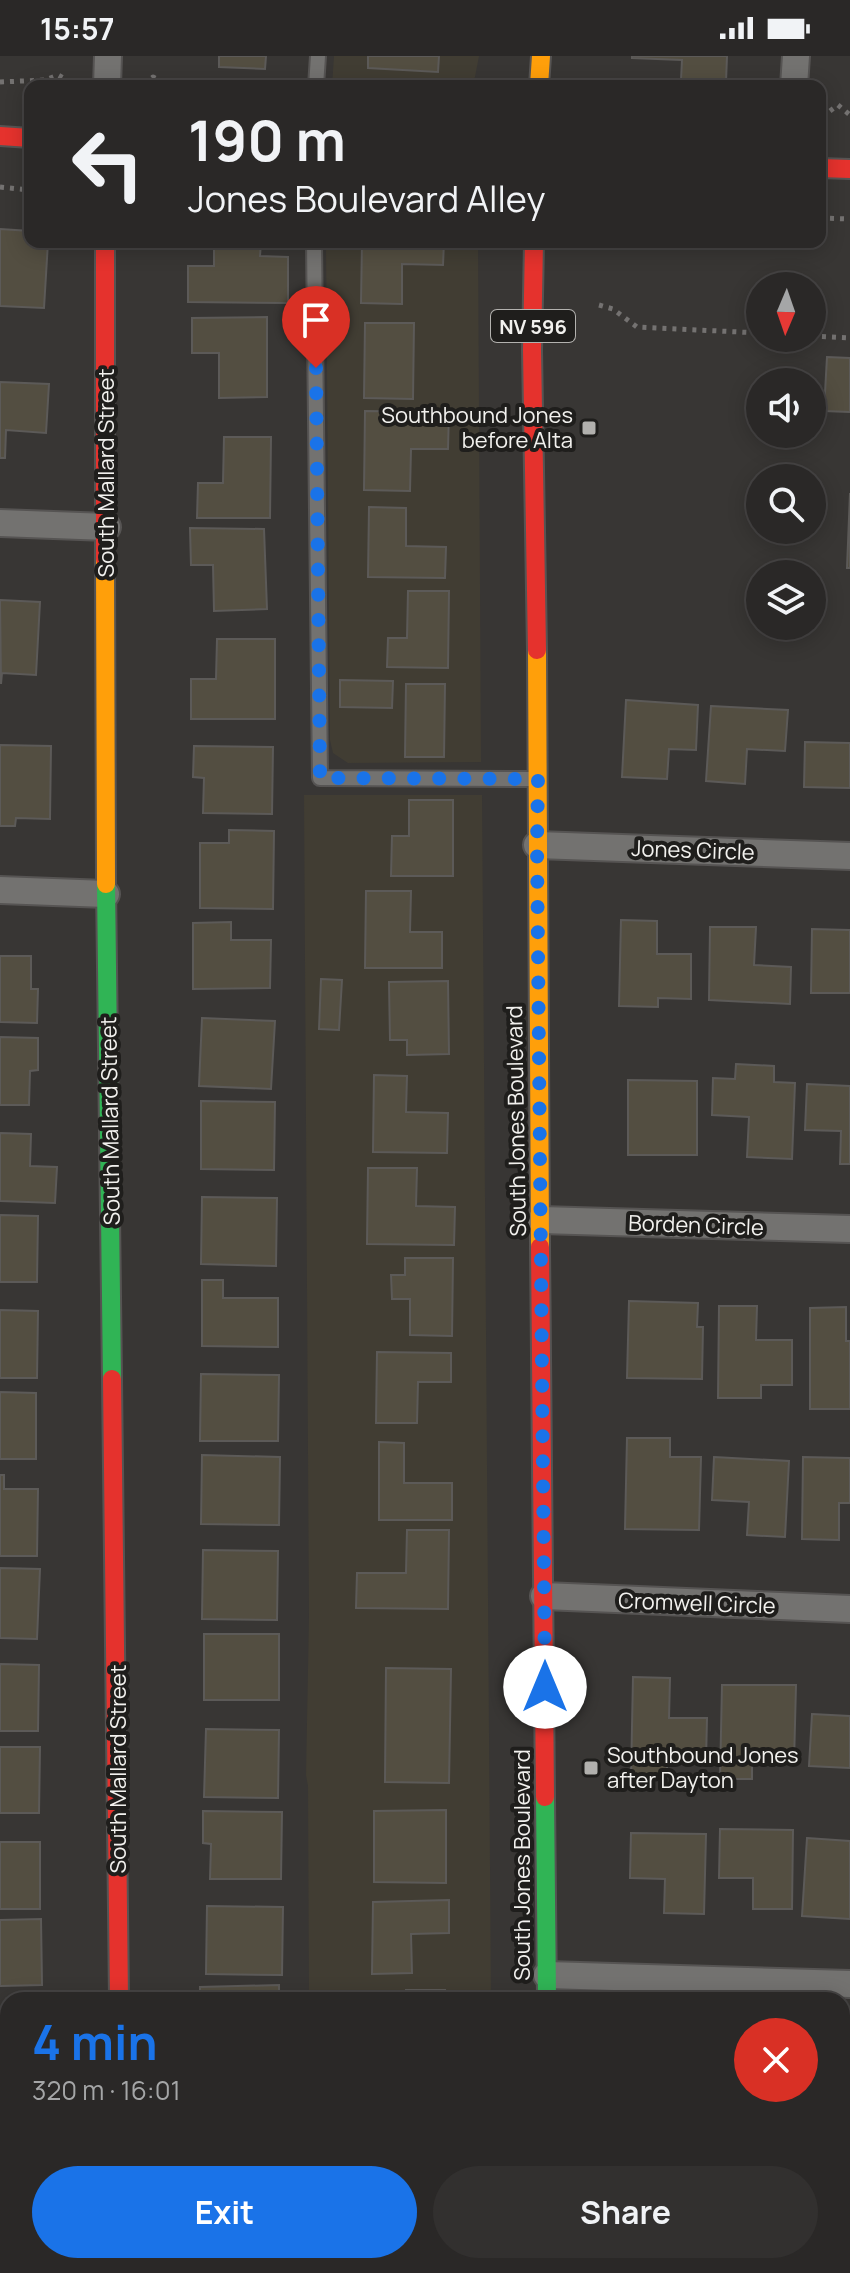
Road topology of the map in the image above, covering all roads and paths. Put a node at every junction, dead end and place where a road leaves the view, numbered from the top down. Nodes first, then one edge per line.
1 (108, 56) edge
2 (318, 56) edge
3 (541, 56) edge
4 (796, 56) edge
5 (58, 75) dead end
6 (153, 77) dead end
7 (45, 80) edge
8 (107, 80) edge
9 (158, 80) edge
10 (316, 80) edge
11 (539, 80) edge
12 (794, 80) edge
13 (24, 81) edge
14 (0, 82) edge
15 (826, 111) edge
16 (850, 115) edge
17 (0, 136) edge
18 (24, 138) edge
19 (826, 168) edge
20 (850, 169) edge
21 (0, 187) edge
22 (24, 189) edge
23 (826, 218) edge
24 (850, 219) edge
25 (105, 248) edge
26 (314, 248) edge
27 (534, 248) edge
28 (599, 305) dead end
29 (746, 332) edge
30 (826, 337) edge
31 (850, 338) edge
32 (0, 523) edge
33 (107, 527) junction
34 (538, 779) junction
35 (537, 845) junction
36 (850, 856) edge
37 (0, 890) edge
38 (106, 894) junction
39 (541, 1220) junction
40 (850, 1229) edge
41 (544, 1596) junction
42 (850, 1609) edge
43 (850, 1984) edge
44 (547, 1988) edge
45 (119, 1992) edge

1 - 8 street
2 - 10 lane
3 - 11 main road
4 - 12 street
5 - 7 path
6 - 9 path
13 - 14 path
15 - 16 path
17 - 18 main road
19 - 20 main road
21 - 22 path
23 - 24 path
25 - 33 main road, South Mallard Street
26 - 34 lane
27 - 34 main road, South Jones Boulevard / NV 596
28 - 29 path
30 - 31 path
32 - 33 street
33 - 38 main road, South Mallard Street
34 - 35 main road, South Jones Boulevard / NV 596
35 - 36 street, Jones Circle
35 - 39 main road, South Jones Boulevard / NV 596
37 - 38 street
38 - 45 main road, South Mallard Street
39 - 40 street, Borden Circle
39 - 41 main road, South Jones Boulevard / NV 596
41 - 42 street, Cromwell Circle
41 - 44 main road, South Jones Boulevard / NV 596
43 - 44 street

